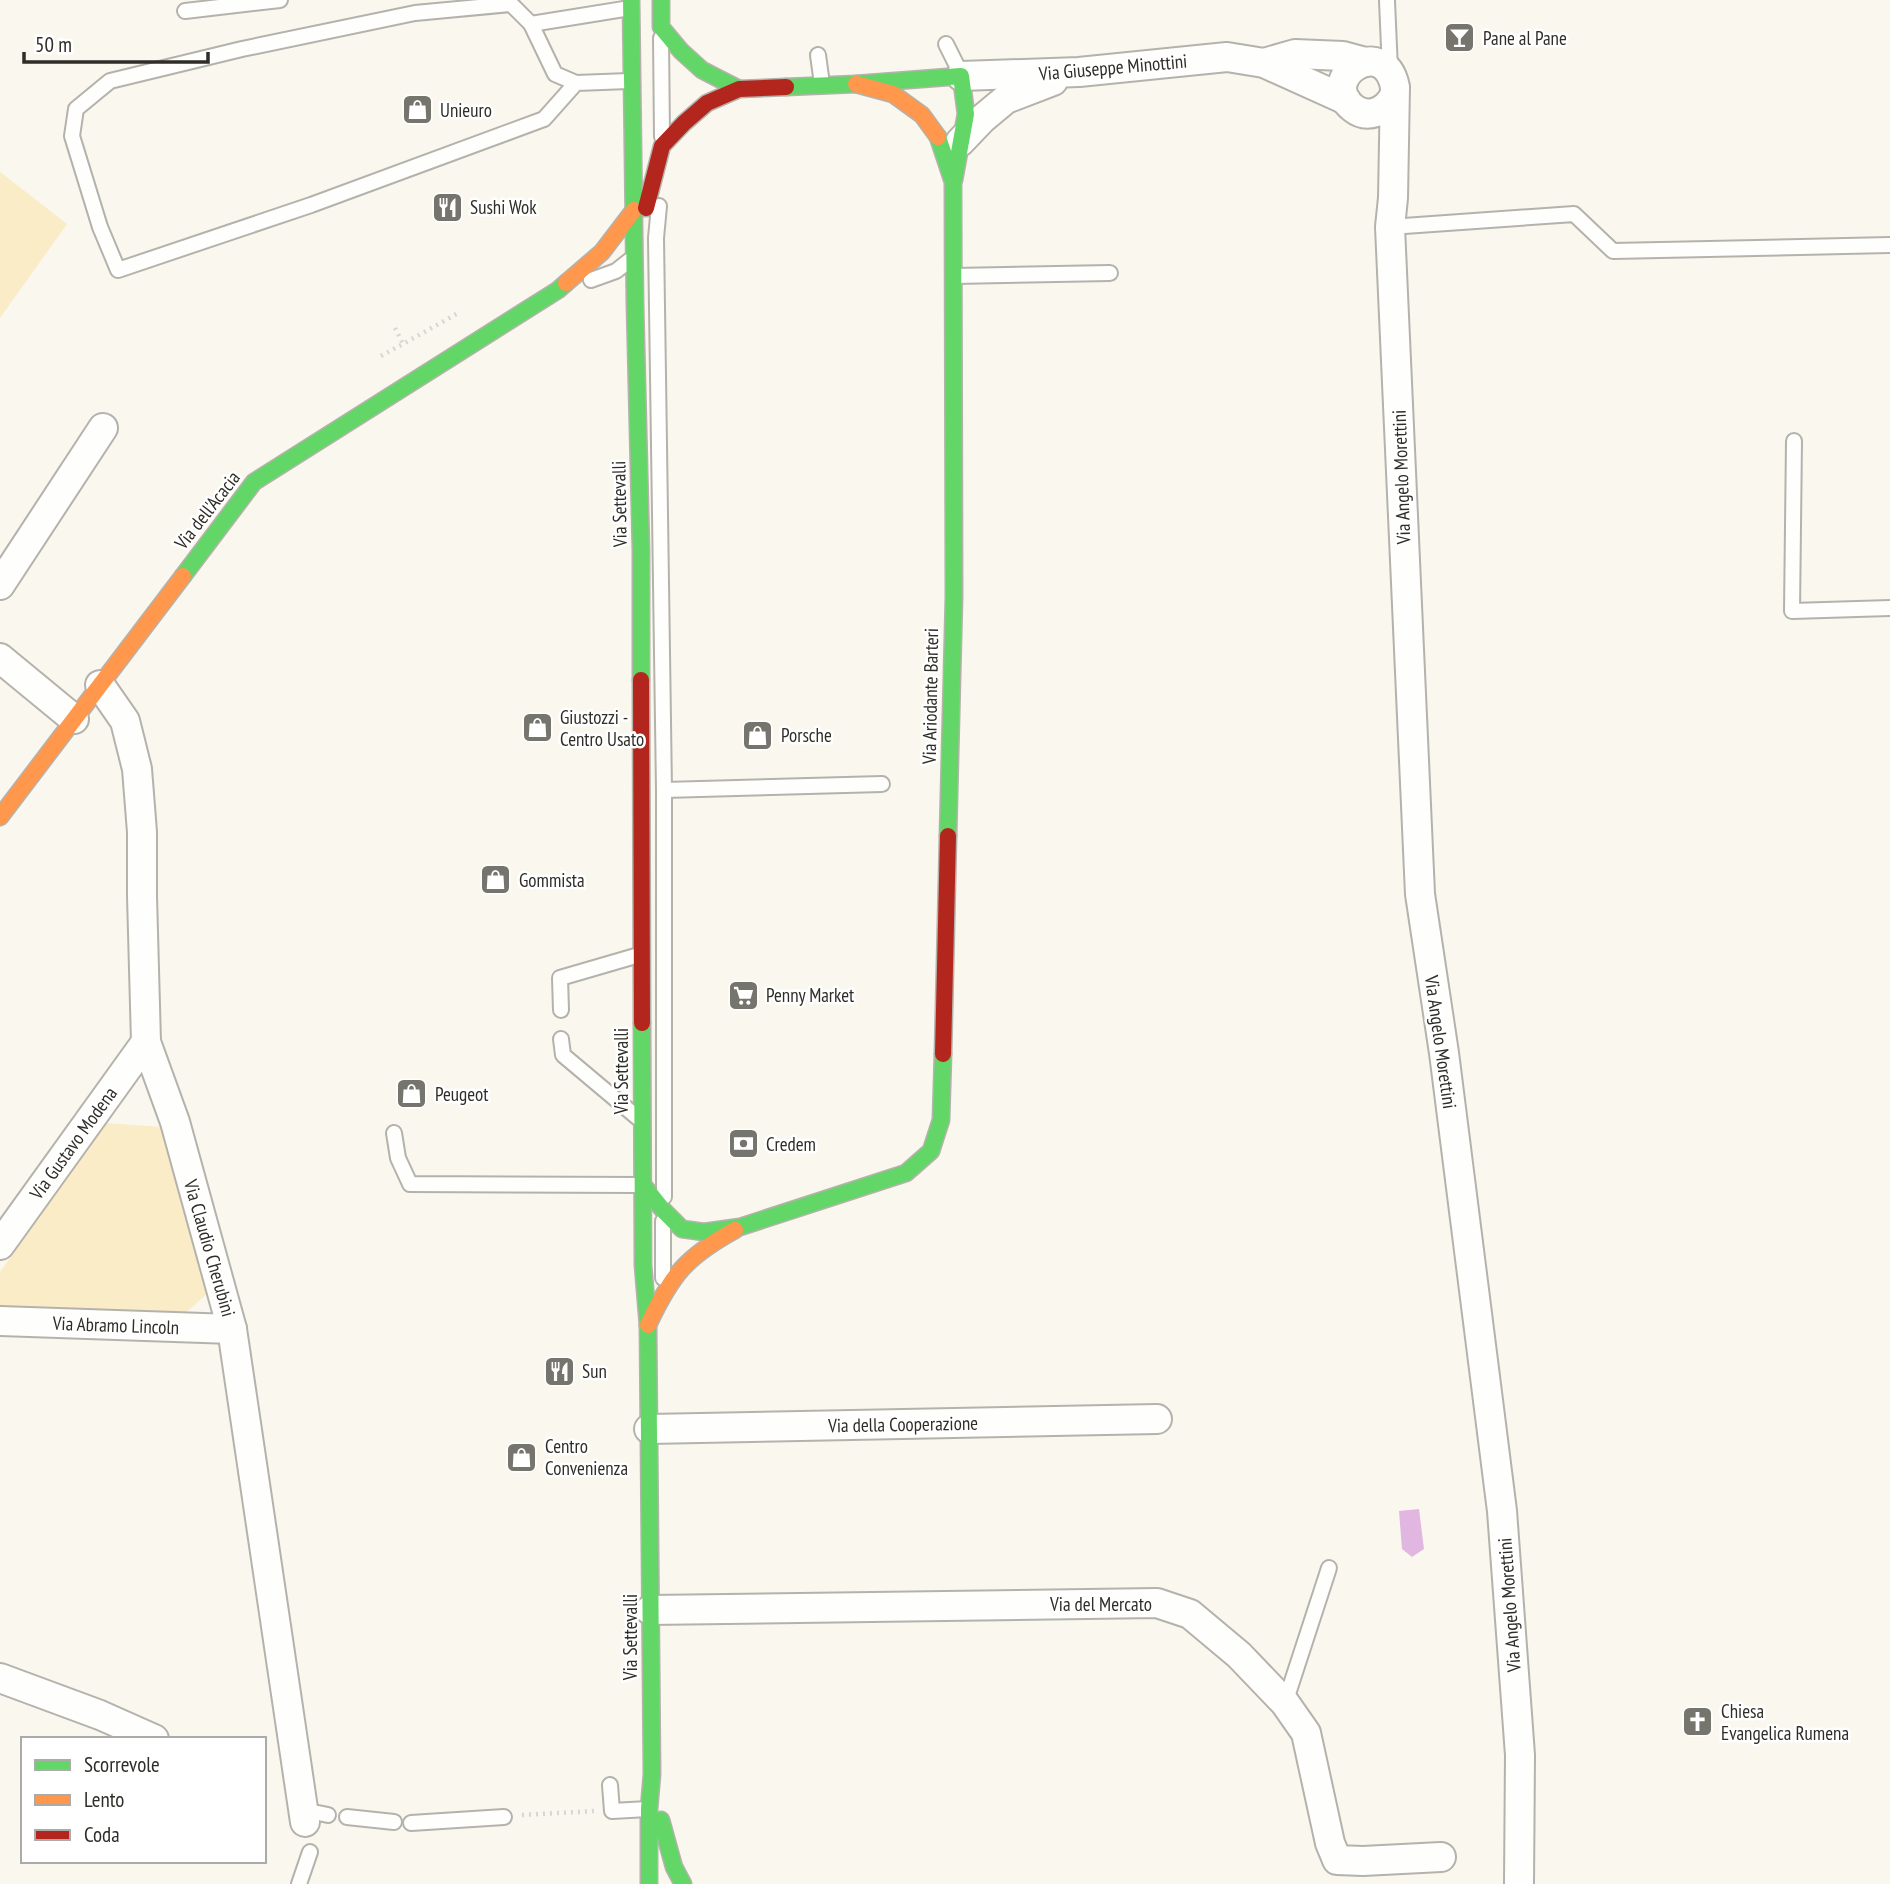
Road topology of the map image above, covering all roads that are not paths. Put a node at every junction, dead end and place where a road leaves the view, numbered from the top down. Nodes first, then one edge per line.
1 (280, 0) edge
2 (661, 0) edge
3 (1387, 1) edge
4 (631, 4) edge
5 (185, 11) dead end
6 (531, 24) junction
7 (661, 26) junction
8 (946, 44) dead end
9 (818, 55) dead end
10 (1264, 63) junction
11 (1079, 72) junction
12 (1381, 73) junction
13 (961, 76) junction
14 (632, 81) junction
15 (576, 83) junction
16 (856, 84) junction
17 (823, 86) junction
18 (739, 89) junction
19 (1356, 107) junction
20 (960, 142) junction
21 (662, 146) junction
22 (953, 182) junction
23 (1393, 198) junction
24 (634, 210) junction
25 (1390, 227) junction
26 (656, 237) junction
27 (1890, 245) edge
28 (602, 252) junction
29 (634, 257) junction
30 (1110, 272) dead end
31 (657, 275) junction
32 (953, 276) junction
33 (591, 281) junction
34 (558, 289) junction
35 (635, 304) junction
36 (103, 428) dead end
37 (1794, 441) dead end
38 (0, 585) edge
39 (1890, 608) edge
40 (0, 657) edge
41 (100, 685) junction
42 (74, 719) junction
43 (882, 784) dead end
44 (664, 790) junction
45 (0, 817) edge
46 (641, 954) junction
47 (561, 1010) dead end
48 (561, 1039) dead end
49 (146, 1042) junction
50 (642, 1122) junction
51 (394, 1133) dead end
52 (643, 1185) junction
53 (663, 1210) junction
54 (740, 1227) junction
55 (0, 1245) edge
56 (663, 1293) junction
57 (0, 1321) edge
58 (648, 1325) junction
59 (232, 1329) junction
60 (1157, 1419) dead end
61 (649, 1429) junction
62 (1329, 1568) dead end
63 (650, 1610) junction
64 (0, 1678) edge
65 (1285, 1703) junction
66 (150, 1737) edge
67 (652, 1774) junction
68 (610, 1786) dead end
69 (649, 1809) junction
70 (312, 1816) dead end
71 (347, 1817) dead end
72 (504, 1817) road end
73 (394, 1822) dead end
74 (411, 1823) dead end
75 (310, 1852) dead end
76 (1441, 1857) dead end
77 (299, 1884) edge
78 (649, 1884) edge
79 (683, 1884) edge
80 (1519, 1884) edge

1 - 5 lane
2 - 7 main road
3 - 12 lane
4 - 6 lane
4 - 14 main road, Via Settevalli
6 - 15 lane
6 - 15 lane
7 - 18 main road
7 - 21 lane
8 - 13 lane
9 - 17 lane
10 - 11 street, Via Giuseppe Minottini
10 - 12 street, Via Giuseppe Minottini
10 - 19 street, Via Giuseppe Minottini
11 - 13 street, Via Giuseppe Minottini
11 - 20 street
12 - 19 street
12 - 19 street
12 - 23 street, Via Angelo Morettini
13 - 16 main road
13 - 20 main road
14 - 15 lane
14 - 24 main road, Via Settevalli
16 - 17 main road
16 - 22 main road, Via Ariodante Barteri
17 - 18 main road
18 - 21 main road
19 - 23 street, Via Angelo Morettini
20 - 22 main road
21 - 26 lane
21 - 29 main road
22 - 32 main road, Via Ariodante Barteri
23 - 25 street, Via Angelo Morettini
24 - 28 main road
24 - 29 main road, Via Settevalli
25 - 27 lane
25 - 80 street, Via Angelo Morettini
26 - 29 lane
26 - 31 lane
28 - 29 lane
28 - 34 main road
29 - 31 lane
29 - 33 lane
29 - 35 main road, Via Settevalli
30 - 32 lane
31 - 44 lane
32 - 54 main road, Via Ariodante Barteri
33 - 34 main road
33 - 35 main road
34 - 41 main road, Via dell'Acacia
35 - 46 main road, Via Settevalli
36 - 38 street
37 - 39 lane
40 - 42 street
41 - 42 main road, Via dell'Acacia
41 - 49 street, Via Claudio Cherubini
42 - 45 main road, Via dell'Acacia
43 - 44 lane
44 - 53 lane
46 - 47 lane
46 - 50 main road, Via Settevalli
48 - 50 lane
49 - 55 street, Via Gustavo Modena
49 - 59 street, Via Claudio Cherubini
50 - 52 main road, Via Settevalli
51 - 52 lane
52 - 53 main road
52 - 58 main road, Via Settevalli
53 - 54 main road
53 - 56 lane
54 - 56 main road
56 - 58 main road
57 - 59 street, Via Abramo Lincoln
58 - 61 main road, Via Settevalli
59 - 70 street, Via Claudio Cherubini
60 - 61 street, Via della Cooperazione
61 - 63 main road, Via Settevalli
62 - 65 lane
63 - 65 street, Via del Mercato
63 - 67 main road, Via Settevalli
64 - 66 street
65 - 76 street, Via del Mercato
67 - 69 main road, Via Settevalli
67 - 79 main road
68 - 69 lane
69 - 78 main road, Via Settevalli
71 - 73 lane
72 - 74 lane
75 - 77 lane

